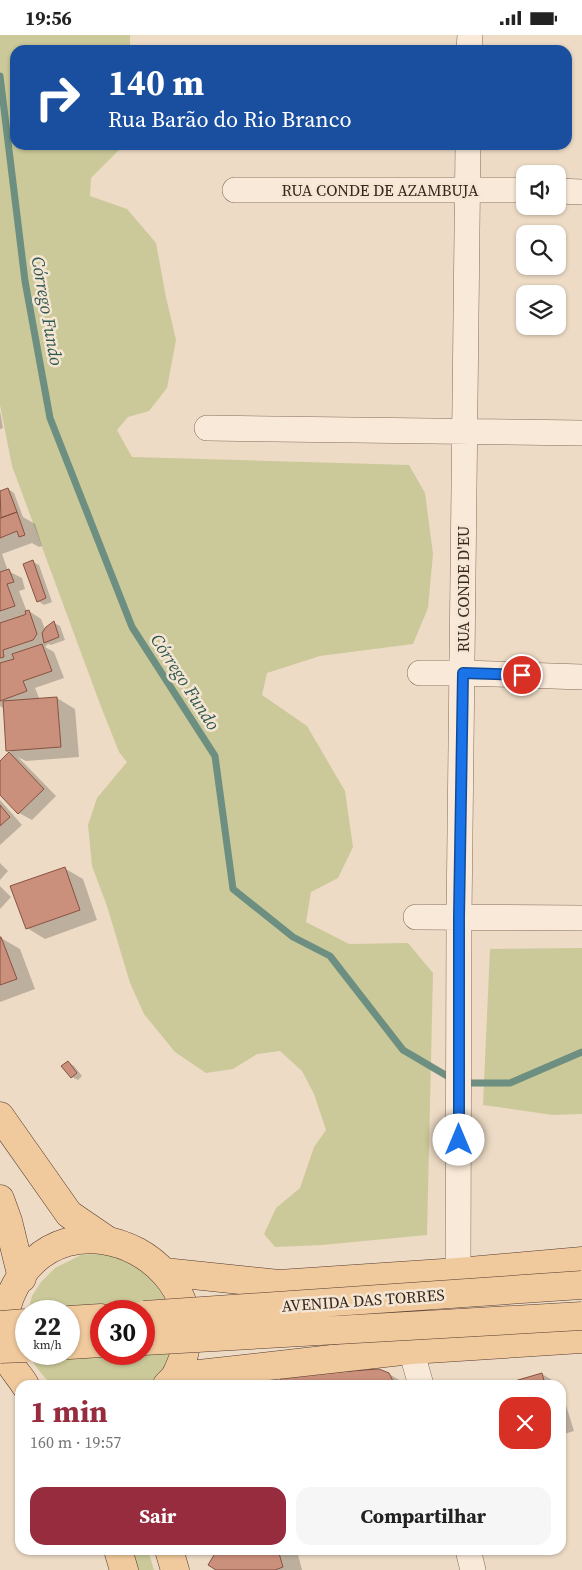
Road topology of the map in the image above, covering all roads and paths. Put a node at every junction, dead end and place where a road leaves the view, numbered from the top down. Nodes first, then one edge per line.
1 (468, 150) edge
2 (467, 189) junction
3 (234, 190) dead end
4 (516, 191) edge
5 (566, 191) edge
6 (582, 191) edge
7 (207, 428) dead end
8 (465, 432) junction
9 (582, 433) edge
10 (420, 673) dead end
11 (463, 673) junction
12 (582, 677) edge
13 (416, 917) dead end
14 (459, 917) junction
15 (582, 918) edge
16 (0, 1116) edge
17 (0, 1199) edge
18 (107, 1240) junction
19 (582, 1261) edge
20 (156, 1264) junction
21 (458, 1272) junction
22 (12, 1285) edge
23 (582, 1285) edge
24 (155, 1314) edge
25 (582, 1316) edge
26 (15, 1324) edge
27 (0, 1325) edge
28 (582, 1339) edge
29 (155, 1340) edge
30 (15, 1348) edge
31 (0, 1349) edge
32 (411, 1350) junction
33 (21, 1380) edge
34 (172, 1380) edge
35 (192, 1380) edge
36 (420, 1380) edge
37 (15, 1385) edge
38 (0, 1386) edge
39 (120, 1555) edge
40 (170, 1555) edge
41 (470, 1555) edge
42 (124, 1570) edge
43 (175, 1570) edge
44 (474, 1570) edge

1 - 2 street, RUA CONDE D'EU
2 - 3 street, RUA CONDE DE AZAMBUJA
2 - 4 street, RUA CONDE DE AZAMBUJA
2 - 8 street, RUA CONDE D'EU
5 - 6 street
7 - 8 street
8 - 9 street
8 - 11 street, RUA CONDE D'EU
10 - 11 street
11 - 12 street
11 - 14 street, RUA CONDE D'EU
13 - 14 street
14 - 15 street
14 - 21 street, RUA CONDE D'EU
16 - 18 main road
17 - 22 main road
18 - 20 main road
18 - 22 main road
19 - 21 main road
20 - 21 main road
20 - 34 main road
22 - 33 main road
23 - 24 main road, AVENIDA DAS TORRES, bridge
25 - 29 main road, AVENIDA DAS TORRES, bridge
26 - 27 main road, bridge
28 - 32 main road
30 - 31 main road, bridge
32 - 35 main road
32 - 36 street
37 - 38 main road
39 - 42 main road
40 - 43 main road
41 - 44 street

